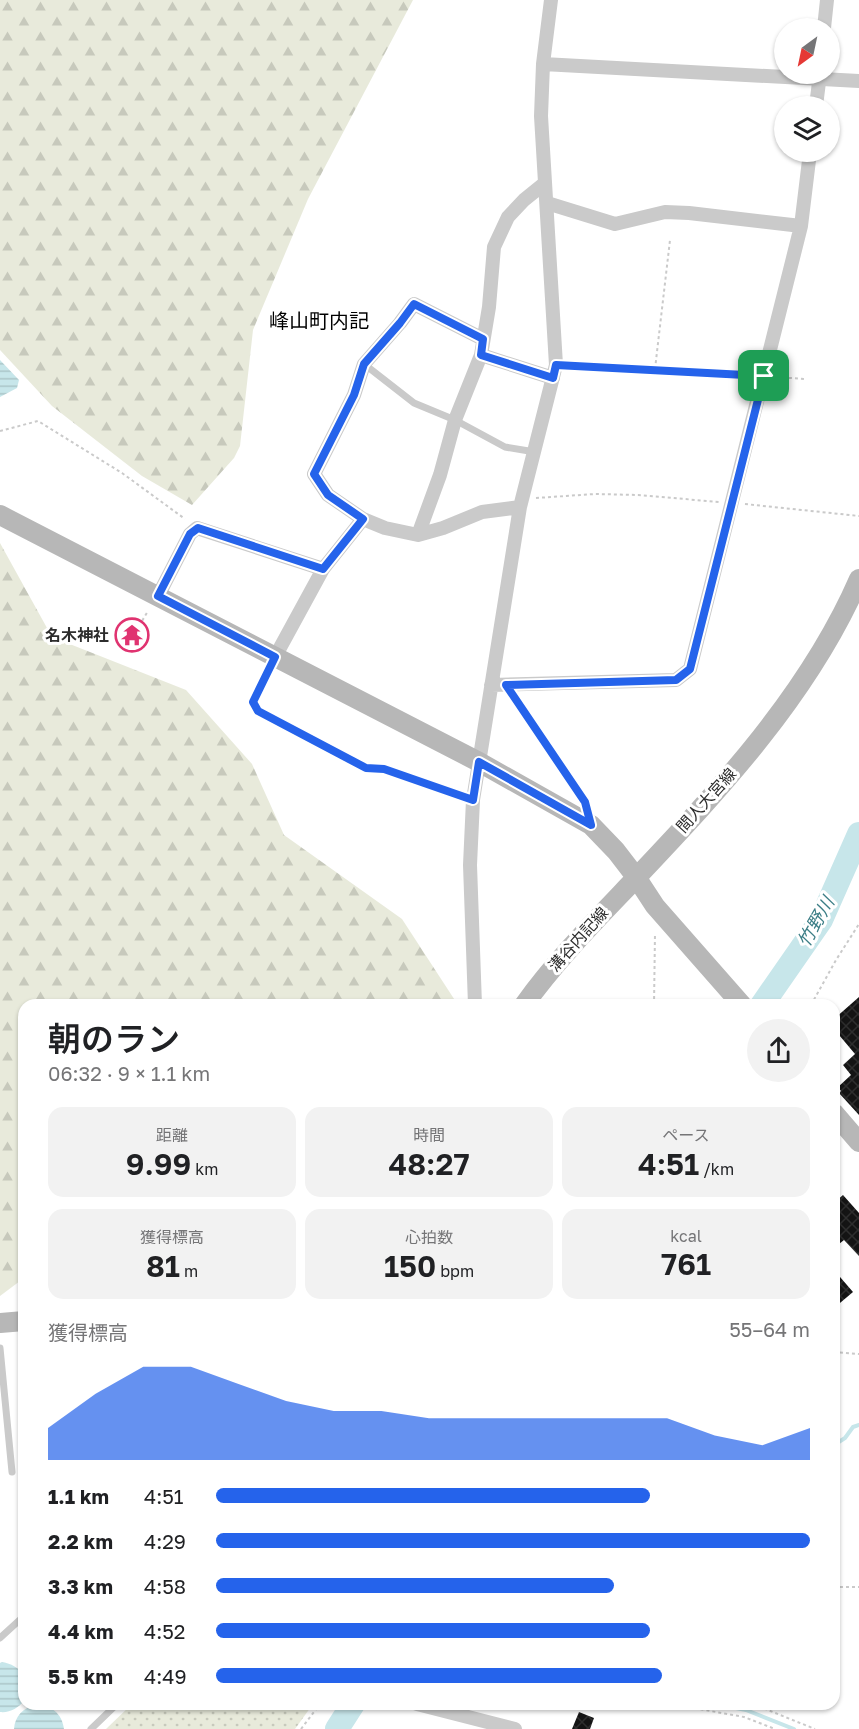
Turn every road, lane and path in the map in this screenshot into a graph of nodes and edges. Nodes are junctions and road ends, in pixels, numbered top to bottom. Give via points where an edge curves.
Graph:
1 (550, 0) edge
2 (827, 0) edge
3 (825, 18) edge
4 (543, 64) junction
5 (774, 74) edge
6 (840, 79) edge
7 (859, 81) edge
8 (809, 162) edge
9 (545, 183) junction
10 (547, 203) junction
11 (801, 226) junction
12 (670, 240) dead end
13 (483, 339) junction
14 (481, 355) junction
15 (364, 364) junction
16 (655, 369) junction
17 (555, 372) junction
18 (764, 376) junction
19 (804, 379) dead end
20 (455, 420) junction
21 (0, 431) edge
22 (535, 452) junction
23 (521, 503) junction
24 (731, 503) junction
25 (0, 515) edge
26 (859, 516) edge
27 (363, 519) junction
28 (198, 528) junction
29 (418, 535) junction
30 (323, 569) junction
31 (859, 579) edge
32 (158, 596) junction
33 (136, 631) dead end
34 (275, 657) junction
35 (492, 685) junction
36 (506, 685) junction
37 (479, 762) junction
38 (473, 800) junction
39 (591, 825) junction
40 (636, 877) junction
41 (655, 906) junction
42 (859, 924) edge
43 (475, 999) edge
44 (528, 999) edge
45 (654, 999) edge
46 (737, 999) edge
47 (814, 999) edge
48 (840, 1120) edge
49 (859, 1142) edge
50 (18, 1322) edge
51 (0, 1323) edge
52 (0, 1348) edge
53 (840, 1352) edge
54 (859, 1354) edge
55 (12, 1472) dead end
56 (840, 1587) edge
57 (859, 1587) edge
58 (18, 1622) edge
59 (0, 1638) edge
60 (111, 1710) edge
61 (315, 1710) edge
62 (441, 1710) edge
63 (704, 1710) edge
64 (768, 1710) edge
65 (91, 1729) edge
66 (301, 1729) edge
67 (515, 1729) edge
68 (775, 1729) edge
69 (815, 1729) edge

1 - 4 street
2 - 3 street
4 - 5 street
4 - 9 street
6 - 7 street
8 - 11 street
9 - 10 street
9 - 13 street via 508,217 494,247
10 - 11 street via 615,224 665,212
10 - 17 street
11 - 18 street
12 - 16 path
13 - 14 street
13 - 15 street via 414,304
14 - 17 street
14 - 20 street
15 - 20 lane via 414,403
15 - 27 street via 354,395 314,474 328,495
16 - 17 path
16 - 18 path
17 - 22 street
18 - 19 path
18 - 24 street
20 - 22 lane via 505,447
20 - 29 street
21 - 28 path via 38,422 122,473
22 - 23 street
23 - 24 path via 616,495
23 - 29 street
23 - 35 street
24 - 26 path
24 - 36 street via 690,669 676,680
25 - 32 main road
27 - 29 street
27 - 30 street
28 - 30 street
28 - 32 street via 190,534
30 - 34 street
31 - 40 main road, 間人大宮線 via 829,638 783,709 741,762
32 - 33 path
32 - 34 main road
34 - 37 main road
34 - 38 path via 253,702 258,711 366,768 384,769
35 - 36 street
35 - 37 street
36 - 39 path via 585,802
37 - 38 street
37 - 39 main road
38 - 43 street via 470,865
39 - 40 main road
40 - 41 main road
40 - 44 main road, 溝谷内記線 via 582,933
41 - 45 path
41 - 46 main road
42 - 47 path
48 - 49 main road
50 - 51 main road
52 - 55 lane
53 - 54 path
56 - 57 path
58 - 59 lane
60 - 65 lane
61 - 66 path
62 - 67 street
63 - 68 path via 744,1717
64 - 69 path

